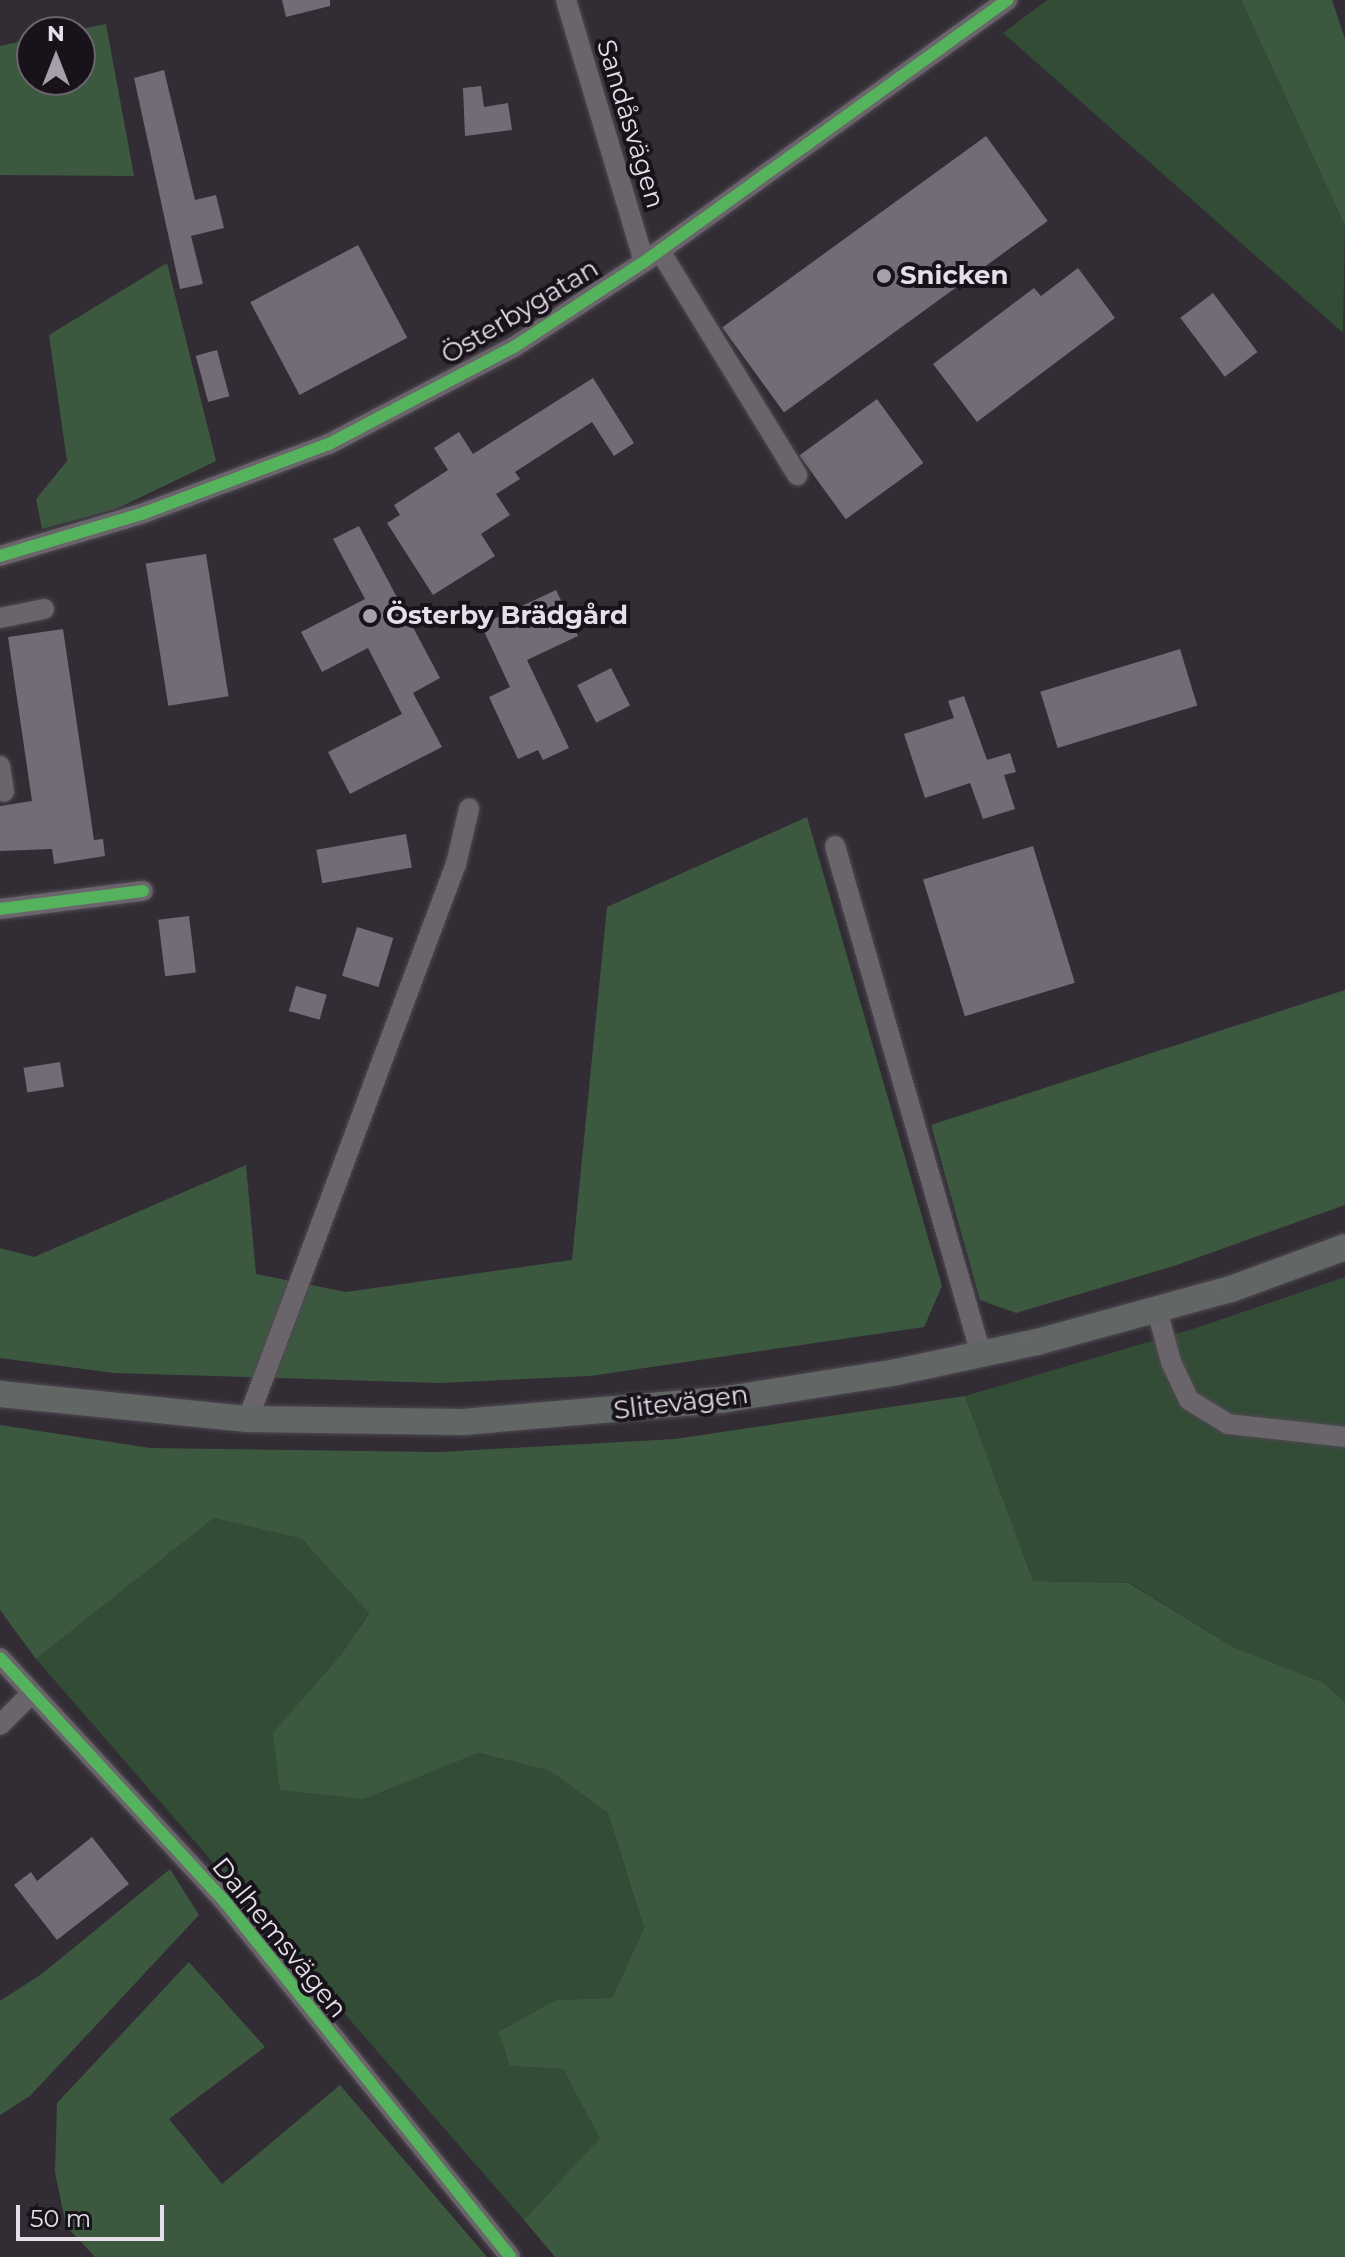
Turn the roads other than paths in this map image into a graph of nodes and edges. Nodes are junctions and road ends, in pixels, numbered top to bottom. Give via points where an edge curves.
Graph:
1 (566, 0) edge
2 (1007, 0) edge
3 (652, 256) junction
4 (797, 475) dead end
5 (0, 556) edge
6 (44, 609) dead end
7 (0, 618) edge
8 (0, 766) edge
9 (4, 792) dead end
10 (469, 809) dead end
11 (835, 846) dead end
12 (143, 891) dead end
13 (0, 909) edge
14 (1345, 1247) edge
15 (1157, 1310) junction
16 (981, 1354) junction
17 (0, 1394) edge
18 (248, 1419) junction
19 (1345, 1437) edge
20 (0, 1658) edge
21 (32, 1693) junction
22 (0, 1725) edge
23 (510, 2257) edge

1 - 3 street, Sandåsvägen
2 - 3 street, Österbygatan
3 - 4 street, Sandåsvägen
3 - 5 street, Österbygatan via 514,347 329,444 144,513
6 - 7 street
8 - 9 street
10 - 18 street via 456,864
11 - 16 street
12 - 13 street
14 - 15 main road, Slitevägen
15 - 16 main road, Slitevägen
15 - 19 street via 1171,1362 1189,1400 1228,1424
16 - 18 main road, Slitevägen via 721,1400 587,1414 463,1422
17 - 18 main road, Slitevägen
20 - 21 street, Dalhemsvägen
21 - 22 street
21 - 23 street, Dalhemsvägen via 225,1902

